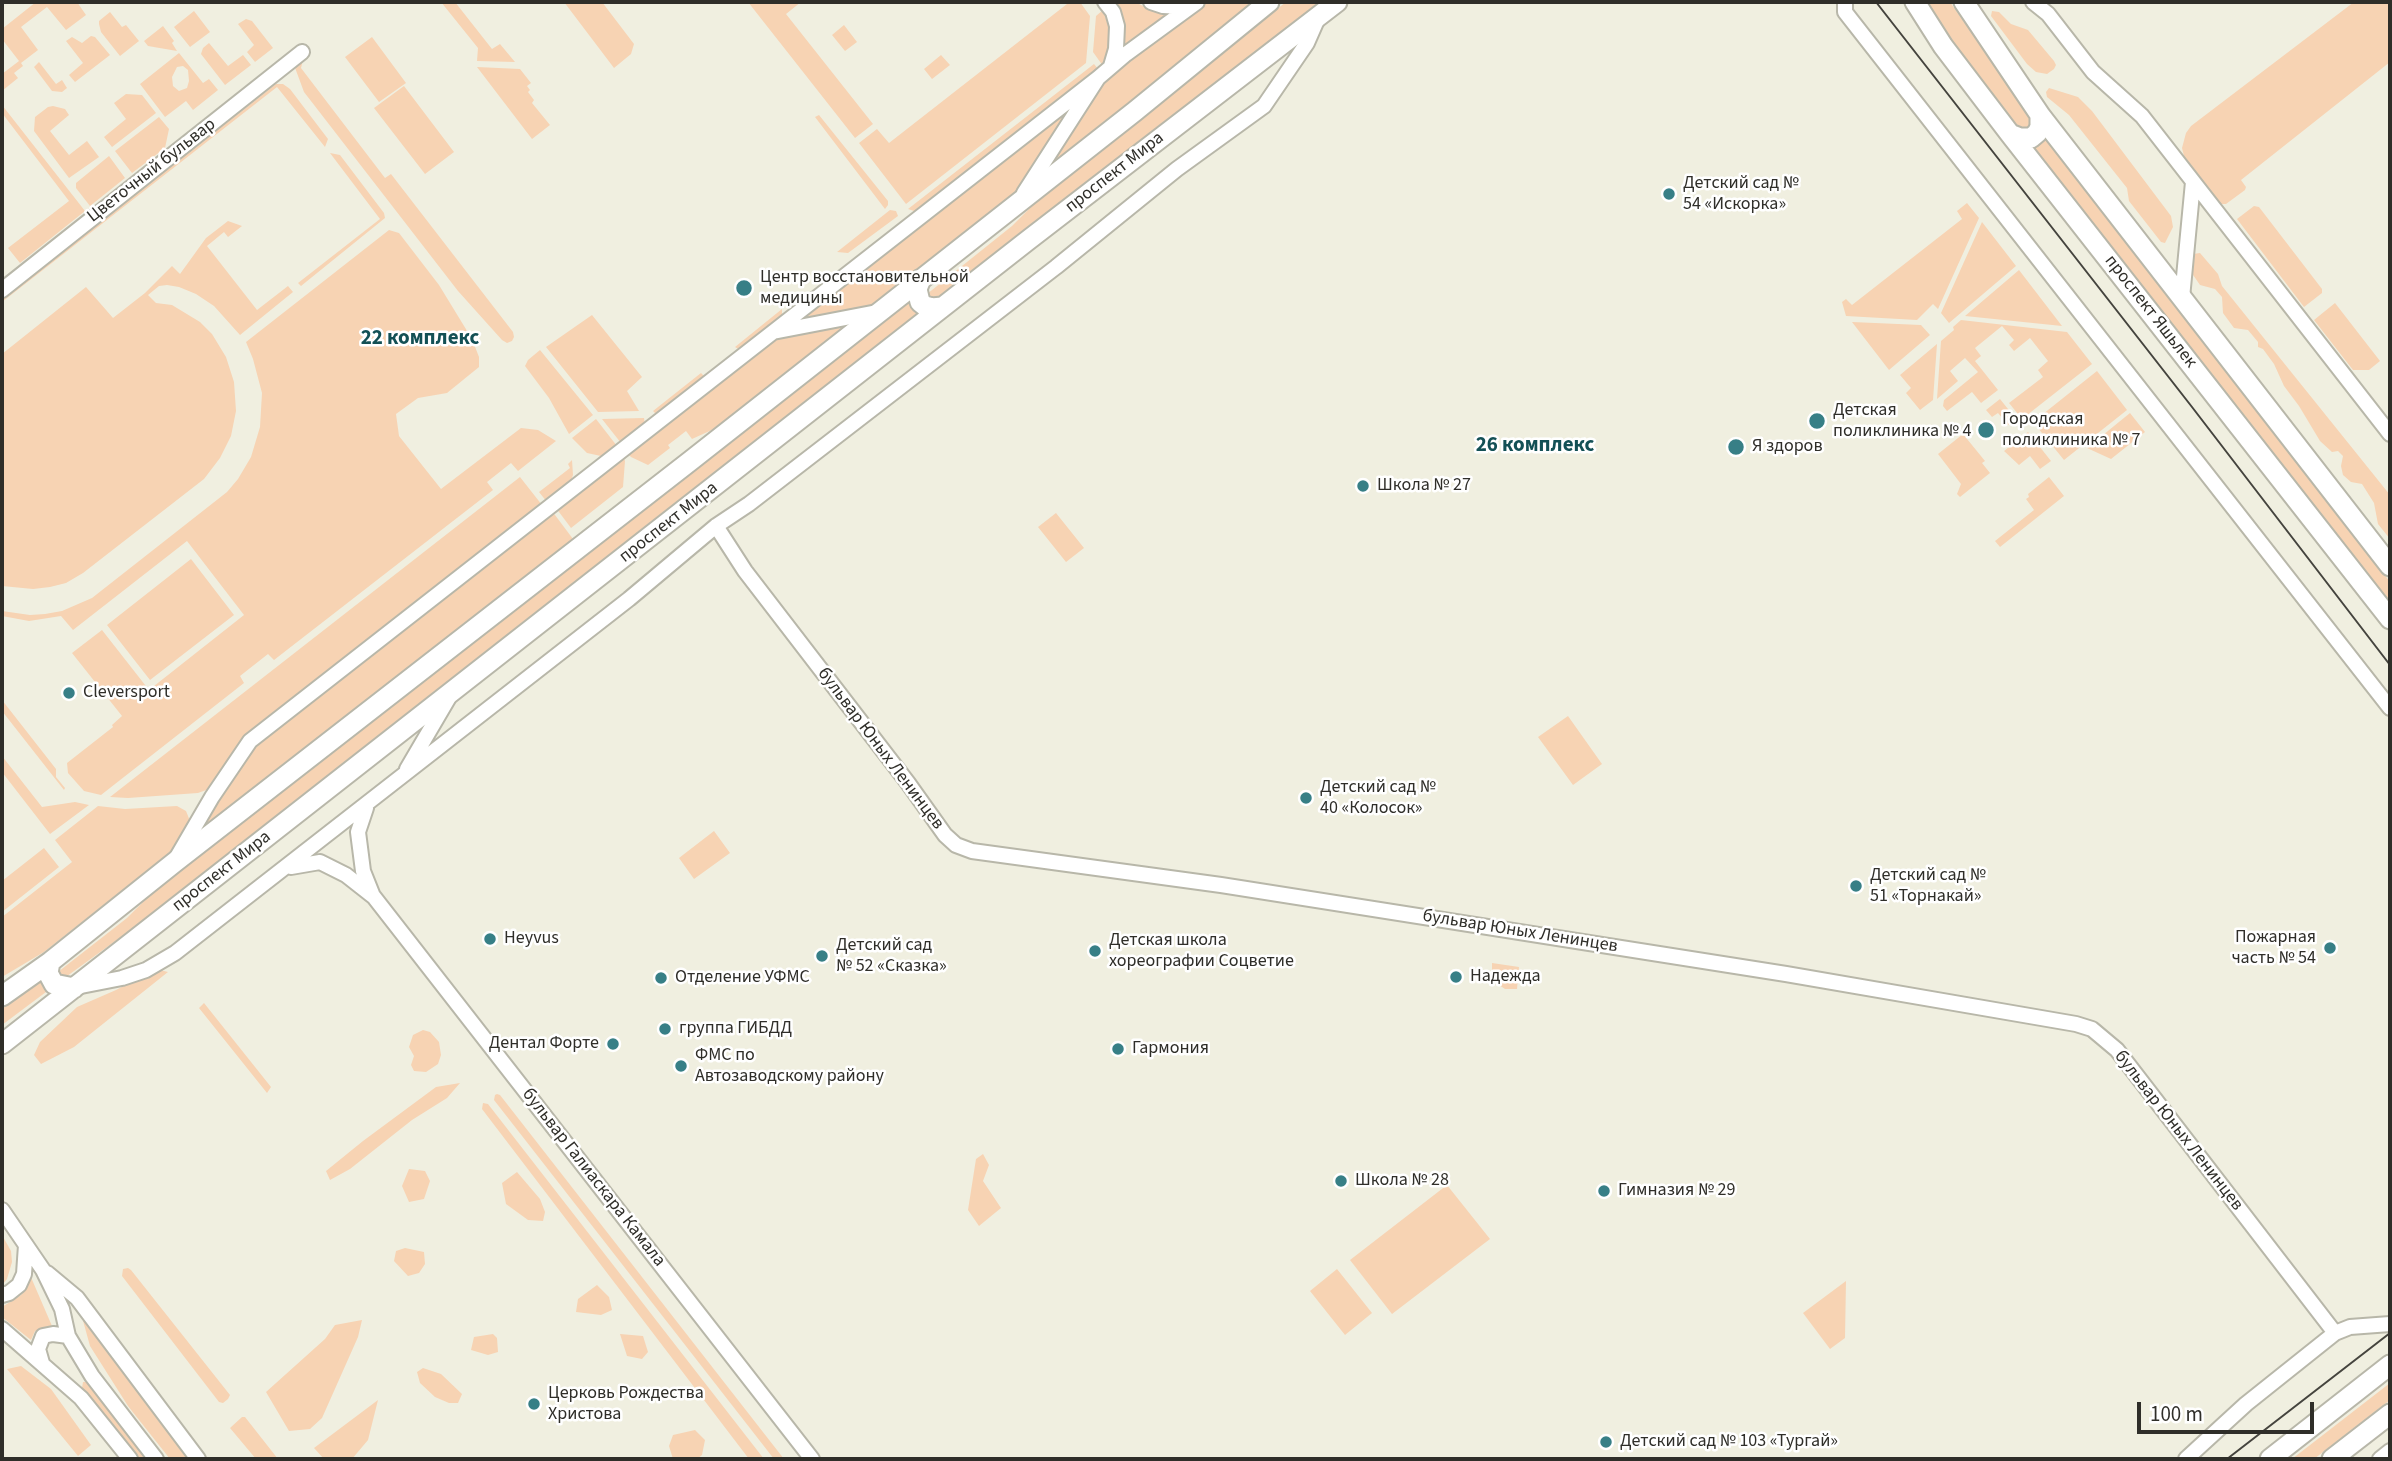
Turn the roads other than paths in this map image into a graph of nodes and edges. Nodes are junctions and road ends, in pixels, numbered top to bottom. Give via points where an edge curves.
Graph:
1 (1105, 2) edge
2 (1151, 2) edge
3 (1195, 2) edge
4 (1269, 2) edge
5 (1336, 2) edge
6 (1845, 2) edge
7 (1915, 2) edge
8 (1964, 2) edge
9 (2033, 2) edge
10 (1319, 17) junction
11 (303, 52) dead end
12 (1111, 66) junction
13 (1098, 78) junction
14 (2040, 115) junction
15 (2010, 135) junction
16 (2193, 181) junction
17 (1018, 204) junction
18 (921, 279) junction
19 (2, 290) edge
20 (2182, 298) junction
21 (942, 307) junction
22 (878, 312) junction
23 (771, 333) junction
24 (2390, 434) edge
25 (716, 526) junction
26 (2390, 566) edge
27 (2390, 620) edge
28 (453, 690) junction
29 (2390, 708) edge
30 (402, 776) junction
31 (367, 806) junction
32 (175, 862) junction
33 (286, 868) junction
34 (374, 897) junction
35 (50, 962) junction
36 (74, 988) junction
37 (2, 996) edge
38 (2, 1044) edge
39 (2, 1210) edge
40 (26, 1243) junction
41 (43, 1270) junction
42 (2, 1295) edge
43 (2390, 1324) edge
44 (2, 1329) edge
45 (2335, 1333) junction
46 (68, 1336) junction
47 (43, 1364) junction
48 (2390, 1365) edge
49 (2390, 1414) edge
50 (2390, 1451) edge
51 (130, 1459) edge
52 (156, 1459) edge
53 (198, 1459) edge
54 (812, 1459) edge
55 (2186, 1459) edge
56 (2270, 1459) edge
57 (2332, 1459) edge
58 (2380, 1459) edge

1 - 12 street via 1117,26
2 - 3 street via 1183,7
3 - 12 street
4 - 17 main road, проспект Мира
5 - 10 main road, проспект Мира
6 - 29 street via 1845,12
7 - 15 main road, проспект Яшьлек
8 - 14 main road, проспект Яшьлек
9 - 16 street via 2048,14 2093,72 2142,116
10 - 21 main road, проспект Мира
10 - 25 street via 1264,106
11 - 19 street, Цветочный бульвар
12 - 13 street
13 - 17 street
13 - 23 street
14 - 15 main road via 2040,127 2031,138
14 - 20 main road, проспект Яшьлек
15 - 27 main road, проспект Яшьлек
16 - 20 street
16 - 24 street
17 - 18 main road, проспект Мира
18 - 21 main road via 917,289 920,302
18 - 22 main road, проспект Мира
20 - 26 main road, проспект Яшьлек
21 - 28 main road, проспект Мира
22 - 23 street
22 - 32 main road, проспект Мира
23 - 32 street via 250,741
25 - 30 street
25 - 45 street, бульвар Юных Ленинцев via 956,845 1786,974 2092,1029 2117,1050
28 - 30 street
28 - 36 main road, проспект Мира
30 - 31 street
31 - 33 street
31 - 34 street via 358,832 363,871
32 - 35 main road, проспект Мира
33 - 34 street via 320,862
33 - 36 street via 156,964 122,978
34 - 54 street, бульвар Галиаскара Камала
35 - 36 main road via 48,973 54,984
35 - 37 main road, проспект Мира
36 - 38 main road, проспект Мира
39 - 40 street
40 - 41 street
40 - 42 street via 19,1285
41 - 46 street via 62,1309
41 - 53 street via 77,1298
43 - 45 street
44 - 47 street
45 - 55 street
46 - 47 street via 43,1336 37,1349
46 - 52 street via 92,1376
47 - 51 street via 81,1398
48 - 56 main road
49 - 57 main road
50 - 58 street

